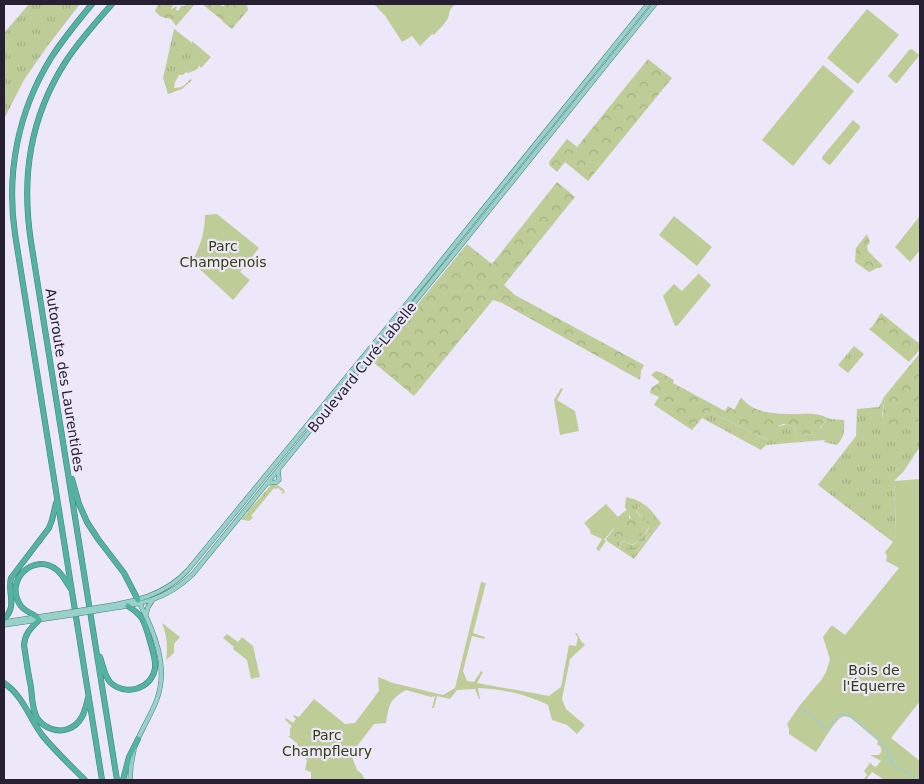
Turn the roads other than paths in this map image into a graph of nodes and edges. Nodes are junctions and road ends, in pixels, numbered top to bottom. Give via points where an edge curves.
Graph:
1 (92, 4) edge
2 (112, 4) edge
3 (648, 4) edge
4 (655, 4) edge
5 (66, 459) junction
6 (278, 470) junction
7 (267, 483) junction
8 (57, 498) junction
9 (72, 590) junction
10 (153, 600) junction
11 (139, 602) junction
12 (128, 606) junction
13 (95, 609) junction
14 (146, 615) junction
15 (38, 618) junction
16 (4, 622) edge
17 (94, 633) junction
18 (4, 682) edge
19 (89, 695) junction
20 (138, 739) junction
21 (85, 780) edge
22 (102, 780) edge
23 (116, 780) edge
24 (123, 780) edge
25 (130, 780) edge

1 - 8 highway, Autoroute des Laurentides via 60,44 38,82 20,128 12,174 14,228
2 - 5 highway, Autoroute des Laurentides via 71,55 51,89 36,128 28,172 28,223
3 - 11 main road, Boulevard Curé-Labelle via 190,568 179,580
4 - 6 main road, Boulevard Curé-Labelle
5 - 11 highway via 85,518 124,573
5 - 17 highway, Autoroute des Laurentides
6 - 7 main road, Boulevard Curé-Labelle
6 - 7 main road via 278,481
7 - 10 main road, Boulevard Curé-Labelle via 192,576
8 - 9 highway, Autoroute des Laurentides
8 - 16 highway via 49,528 11,578 11,608
9 - 15 highway via 51,566 39,564 26,569 17,582 16,595 20,604
9 - 19 highway, Autoroute des Laurentides
10 - 11 main road, Boulevard Curé-Labelle
10 - 14 main road
11 - 12 main road, Boulevard Curé-Labelle
11 - 13 main road, Boulevard Curé-Labelle
11 - 14 main road
12 - 13 main road, Boulevard Curé-Labelle
12 - 17 highway via 143,619 155,659 153,674 145,685 126,690 110,681 105,674
13 - 15 main road, Boulevard Curé-Labelle, bridge
14 - 20 main road via 157,647 161,680 157,698
15 - 16 main road, Boulevard Curé-Labelle
15 - 19 highway via 24,643 38,719 52,729 70,728 83,717
17 - 23 highway, Autoroute des Laurentides
18 - 21 highway via 20,698 45,738
19 - 22 highway, Autoroute des Laurentides
20 - 24 highway
20 - 25 main road

